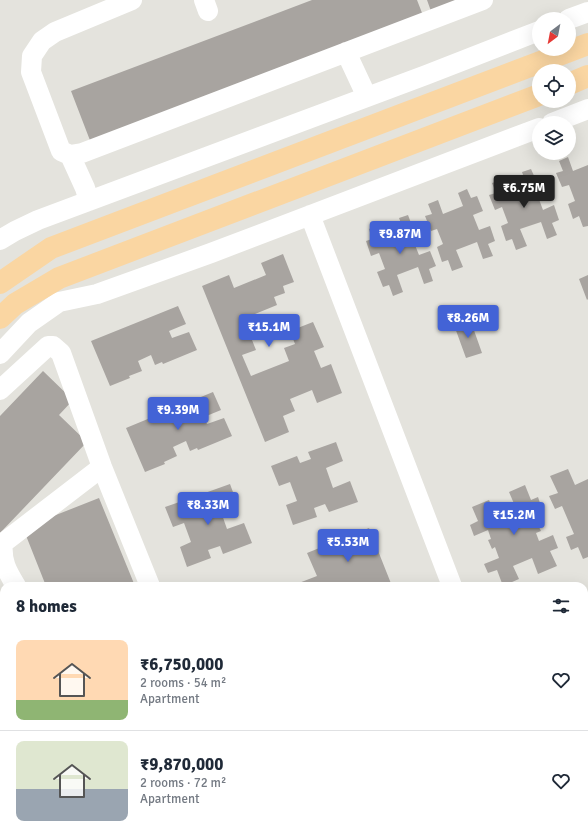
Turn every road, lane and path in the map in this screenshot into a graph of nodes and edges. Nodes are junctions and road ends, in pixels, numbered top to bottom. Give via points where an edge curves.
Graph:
1 (132, 0) edge
2 (483, 0) edge
3 (588, 12) edge
4 (576, 16) edge
5 (532, 34) edge
6 (588, 44) edge
7 (346, 52) junction
8 (588, 76) edge
9 (576, 81) edge
10 (367, 97) junction
11 (532, 98) edge
12 (588, 109) edge
13 (570, 116) edge
14 (532, 131) edge
15 (70, 155) junction
16 (88, 201) junction
17 (310, 215) junction
18 (0, 240) edge
19 (0, 283) edge
20 (8, 311) edge
21 (29, 323) junction
22 (48, 346) junction
23 (0, 354) edge
24 (0, 390) edge
25 (102, 467) junction
26 (1, 545) edge
27 (13, 582) edge
28 (148, 582) edge
29 (450, 582) edge

1 - 15 street via 55,32 42,41 32,56 31,72 61,151
2 - 7 street
3 - 4 street
5 - 10 street
6 - 19 main road via 51,248
7 - 10 street
7 - 15 street via 82,153
8 - 9 main road
10 - 16 street
11 - 20 main road via 59,278
12 - 13 street
14 - 17 street
15 - 16 street
16 - 18 street via 38,220
17 - 21 street via 97,294 59,302
17 - 29 street
20 - 21 street
21 - 22 street
21 - 23 street
22 - 24 street
22 - 25 street via 53,346 61,353
25 - 26 street
25 - 28 street
26 - 27 street via 6,571

